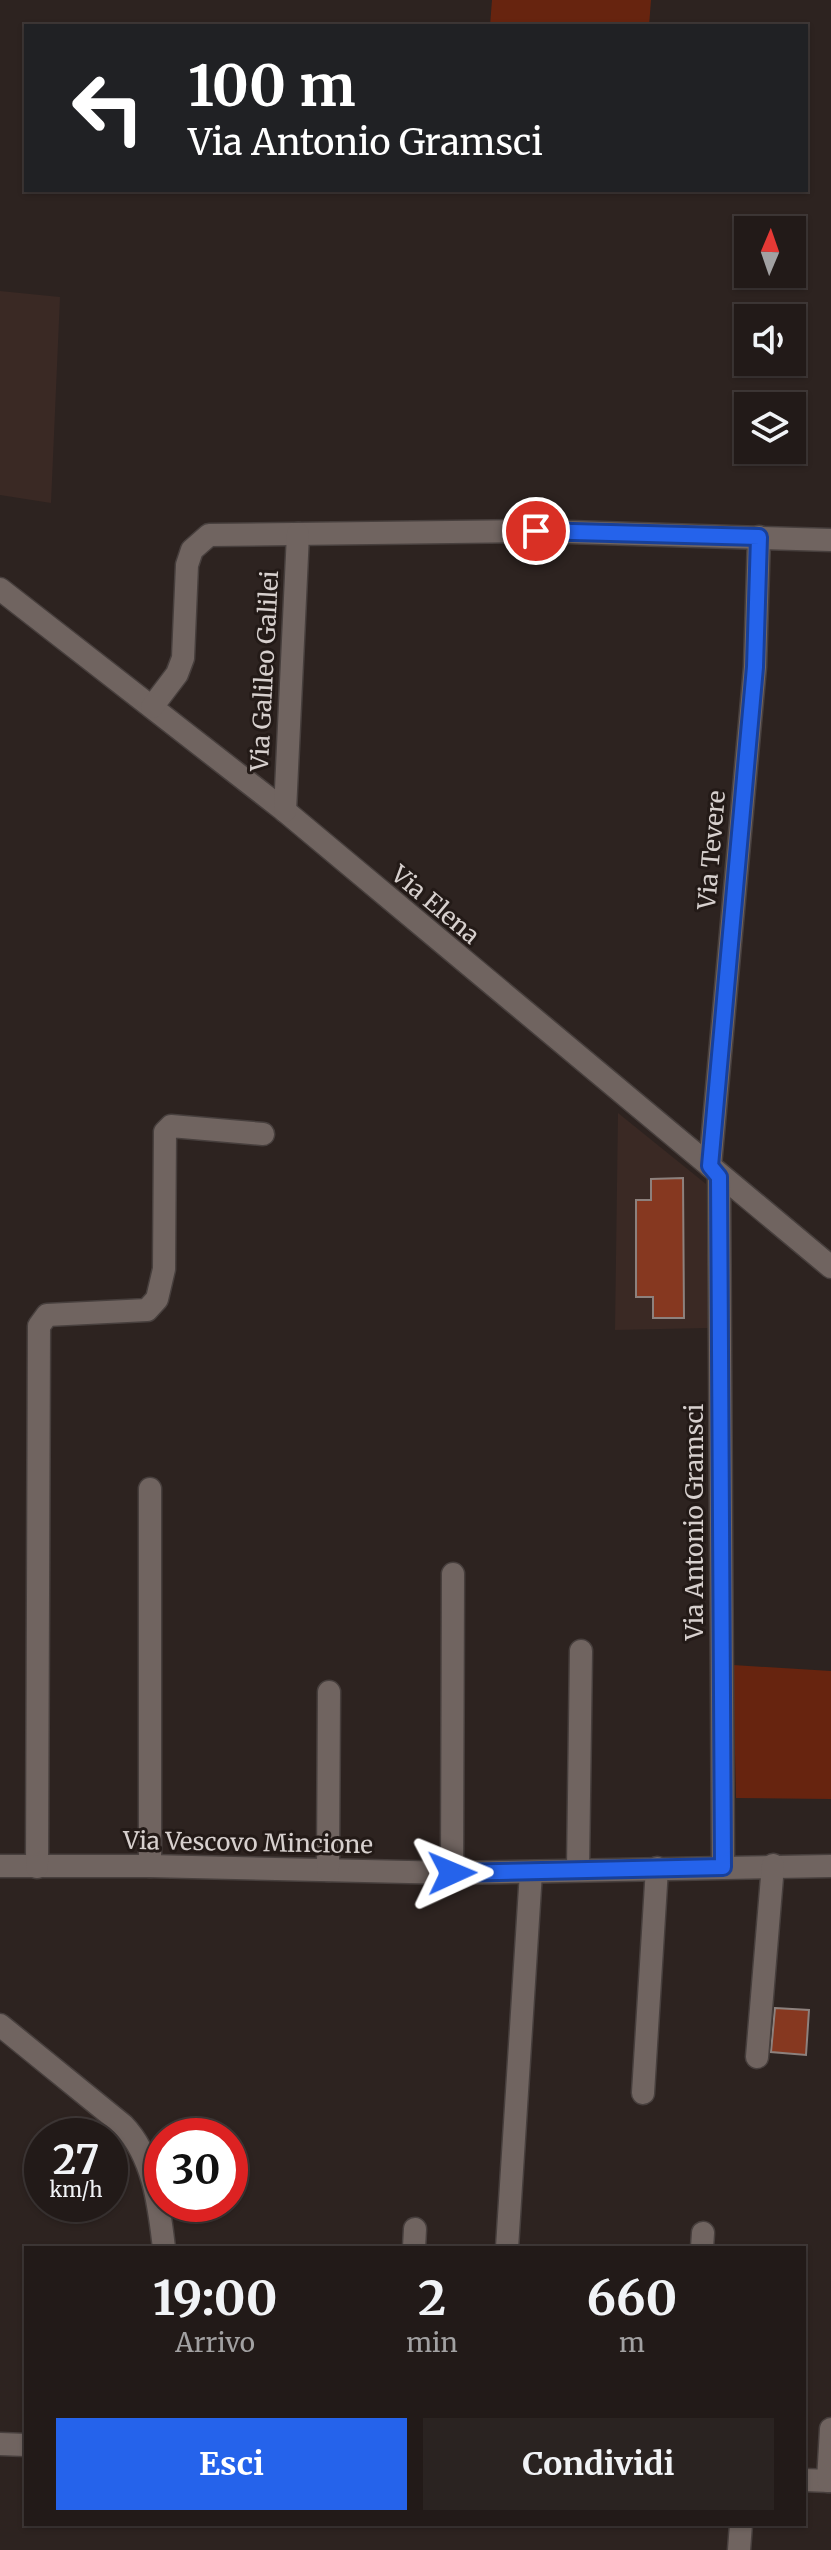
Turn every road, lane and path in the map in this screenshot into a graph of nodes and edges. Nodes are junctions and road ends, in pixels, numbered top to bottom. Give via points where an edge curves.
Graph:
1 (298, 534) junction
2 (759, 537) junction
3 (831, 540) edge
4 (0, 589) edge
5 (152, 707) junction
6 (285, 811) junction
7 (263, 1134) dead end
8 (715, 1171) junction
9 (831, 1267) edge
10 (150, 1489) dead end
11 (453, 1574) dead end
12 (581, 1651) dead end
13 (329, 1692) dead end
14 (773, 1865) junction
15 (0, 1866) edge
16 (150, 1866) junction
17 (831, 1866) edge
18 (37, 1867) junction
19 (723, 1867) junction
20 (657, 1868) junction
21 (578, 1869) junction
22 (328, 1870) junction
23 (531, 1872) junction
24 (452, 1873) junction
25 (0, 2025) edge
26 (757, 2057) dead end
27 (643, 2093) dead end
28 (164, 2246) edge
29 (507, 2246) edge
30 (831, 2429) edge
31 (0, 2444) edge
32 (24, 2445) edge
33 (806, 2480) edge
34 (830, 2481) edge
35 (741, 2526) edge
36 (739, 2550) edge

1 - 2 street via 536,531
1 - 5 street via 209,535 192,550 183,658
1 - 6 street, Via Galileo Galilei
2 - 3 street
2 - 8 street, Via Tevere via 755,667
4 - 5 street, Via Elena
5 - 6 street, Via Elena
6 - 8 street, Via Elena
7 - 18 street via 171,1126 165,1132 164,1269 157,1299 147,1310 47,1315 39,1326
8 - 9 street, Via Elena
8 - 19 street, Via Antonio Gramsci
10 - 16 street
11 - 24 street
12 - 21 street
13 - 22 street
14 - 17 street, Via Vescovo Mincione
14 - 19 street, Via Vescovo Mincione
14 - 26 street
15 - 18 street, Via Vescovo Mincione
16 - 18 street, Via Vescovo Mincione
16 - 22 street, Via Vescovo Mincione
19 - 20 street, Via Vescovo Mincione
20 - 21 street, Via Vescovo Mincione
20 - 27 street
21 - 23 street, Via Vescovo Mincione
22 - 24 street, Via Vescovo Mincione
23 - 24 street, Via Vescovo Mincione
23 - 29 street
25 - 28 street via 136,2138 151,2175
30 - 34 street
31 - 32 street
33 - 34 street
35 - 36 street

